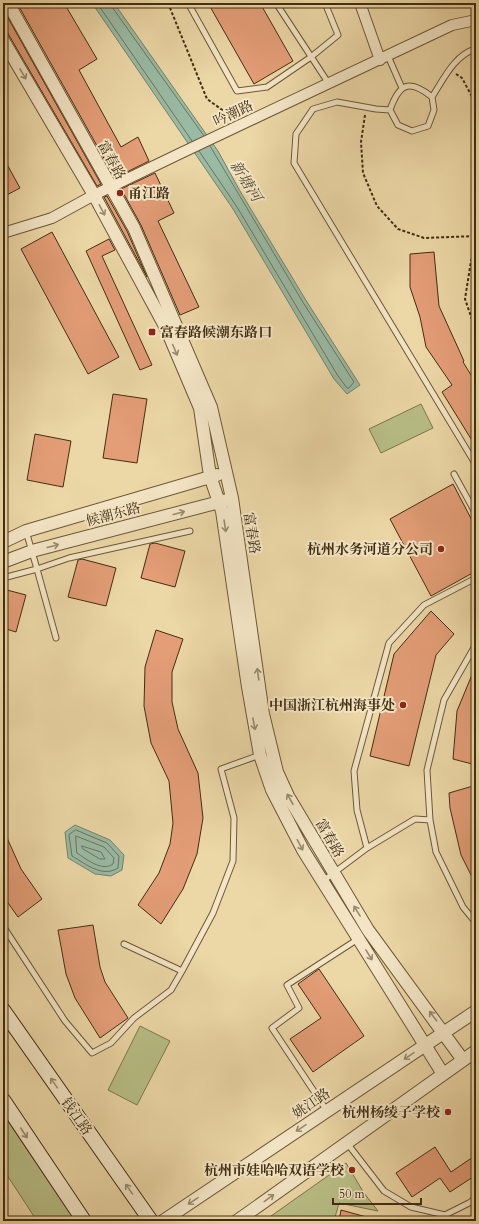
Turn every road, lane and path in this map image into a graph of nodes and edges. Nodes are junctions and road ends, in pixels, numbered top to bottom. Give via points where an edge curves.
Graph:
1 (8, 3) edge
2 (168, 3) edge
3 (188, 3) edge
4 (276, 3) edge
5 (325, 3) edge
6 (360, 3) edge
7 (476, 20) edge
8 (3, 40) edge
9 (476, 49) edge
10 (311, 57) junction
11 (384, 58) junction
12 (450, 69) junction
13 (329, 84) junction
14 (402, 88) junction
15 (432, 97) junction
16 (476, 104) edge
17 (366, 107) junction
18 (390, 110) junction
19 (242, 125) junction
20 (111, 188) junction
21 (94, 195) junction
22 (3, 233) edge
23 (476, 236) edge
24 (476, 244) edge
25 (476, 331) edge
26 (476, 465) edge
27 (226, 473) junction
28 (454, 474) dead end
29 (210, 476) junction
30 (232, 498) junction
31 (219, 502) junction
32 (476, 514) edge
33 (26, 531) junction
34 (190, 531) dead end
35 (3, 542) edge
36 (32, 551) junction
37 (3, 562) edge
38 (37, 569) junction
39 (3, 578) edge
40 (476, 578) edge
41 (56, 638) dead end
42 (476, 644) edge
43 (260, 755) junction
44 (430, 820) junction
45 (367, 848) junction
46 (334, 874) junction
47 (322, 881) junction
48 (476, 923) edge
49 (3, 926) edge
50 (359, 938) junction
51 (124, 944) dead end
52 (182, 971) junction
53 (3, 1010) edge
54 (476, 1011) edge
55 (444, 1032) junction
56 (425, 1045) junction
57 (476, 1050) edge
58 (463, 1060) junction
59 (443, 1074) junction
60 (3, 1100) edge
61 (326, 1111) junction
62 (346, 1143) junction
63 (476, 1198) edge
64 (84, 1221) edge
65 (151, 1221) edge
66 (163, 1221) edge
67 (237, 1221) edge

1 - 20 street, 富春路
2 - 19 path via 207,99
3 - 10 lane via 236,91 267,87
4 - 10 lane
5 - 10 lane via 338,35
6 - 11 street
7 - 11 street, 吟潮路 via 452,25
8 -> 21 street, 富春路
9 - 12 lane via 468,50
10 - 13 lane
11 - 13 street, 吟潮路
11 - 14 lane
12 - 15 lane
12 - 16 path via 462,78
13 - 19 street, 吟潮路
14 - 15 lane via 412,86
14 - 18 lane via 395,95
15 - 18 lane via 434,110 428,126 412,131 398,125
17 - 18 lane
17 - 23 path via 361,142 363,173 377,206 398,229 424,238
17 - 26 lane via 337,102 313,109 296,134 294,163
19 - 20 street, 吟潮路
20 - 21 street, 吟潮路
20 - 27 street, 富春路 via 134,228 211,407
21 - 22 street, 吟潮路 via 52,218
21 -> 29 street, 富春路 via 166,328 200,408
24 - 25 path via 465,300
27 - 29 street, 候潮东路
27 - 30 street, 富春路
28 - 32 lane
29 - 31 street, 富春路
29 - 33 street, 候潮东路
30 - 31 street, 候潮东路
46 -> 30 street, 富春路 via 288,796 271,751 263,714
36 -> 31 street, 候潮东路
31 -> 43 street, 富春路
33 - 35 street, 候潮东路
33 - 36 lane
34 - 38 lane via 69,558
36 - 37 street, 候潮东路
36 - 38 lane
38 - 39 lane
38 - 41 lane
40 - 45 lane via 424,605 389,642 354,771 357,810
42 - 44 lane via 444,700 427,770
43 -> 47 street, 富春路 via 272,790
43 - 52 lane via 221,769 234,818 233,861 213,913
44 - 45 lane via 415,819
44 - 48 lane via 436,852 463,907
45 - 46 lane
46 - 47 lane
55 -> 46 street, 富春路 via 368,930
47 - 50 street, 富春路
49 - 52 lane via 65,1020 92,1053 111,1043 134,1018 171,990
50 -> 56 street, 富春路
50 - 61 lane via 287,985 299,1008 272,1028
51 - 52 lane
65 -> 53 main road, 钱江路
54 - 55 street, 姚江路
55 - 56 street, 姚江路
55 - 58 street, 富春路
56 - 59 street, 富春路
56 -> 61 street, 姚江路
57 - 58 street
58 - 59 street
59 - 62 street
60 -> 64 main road
61 -> 66 street, 姚江路
62 - 63 lane via 384,1191 411,1207 445,1215
67 -> 62 street

